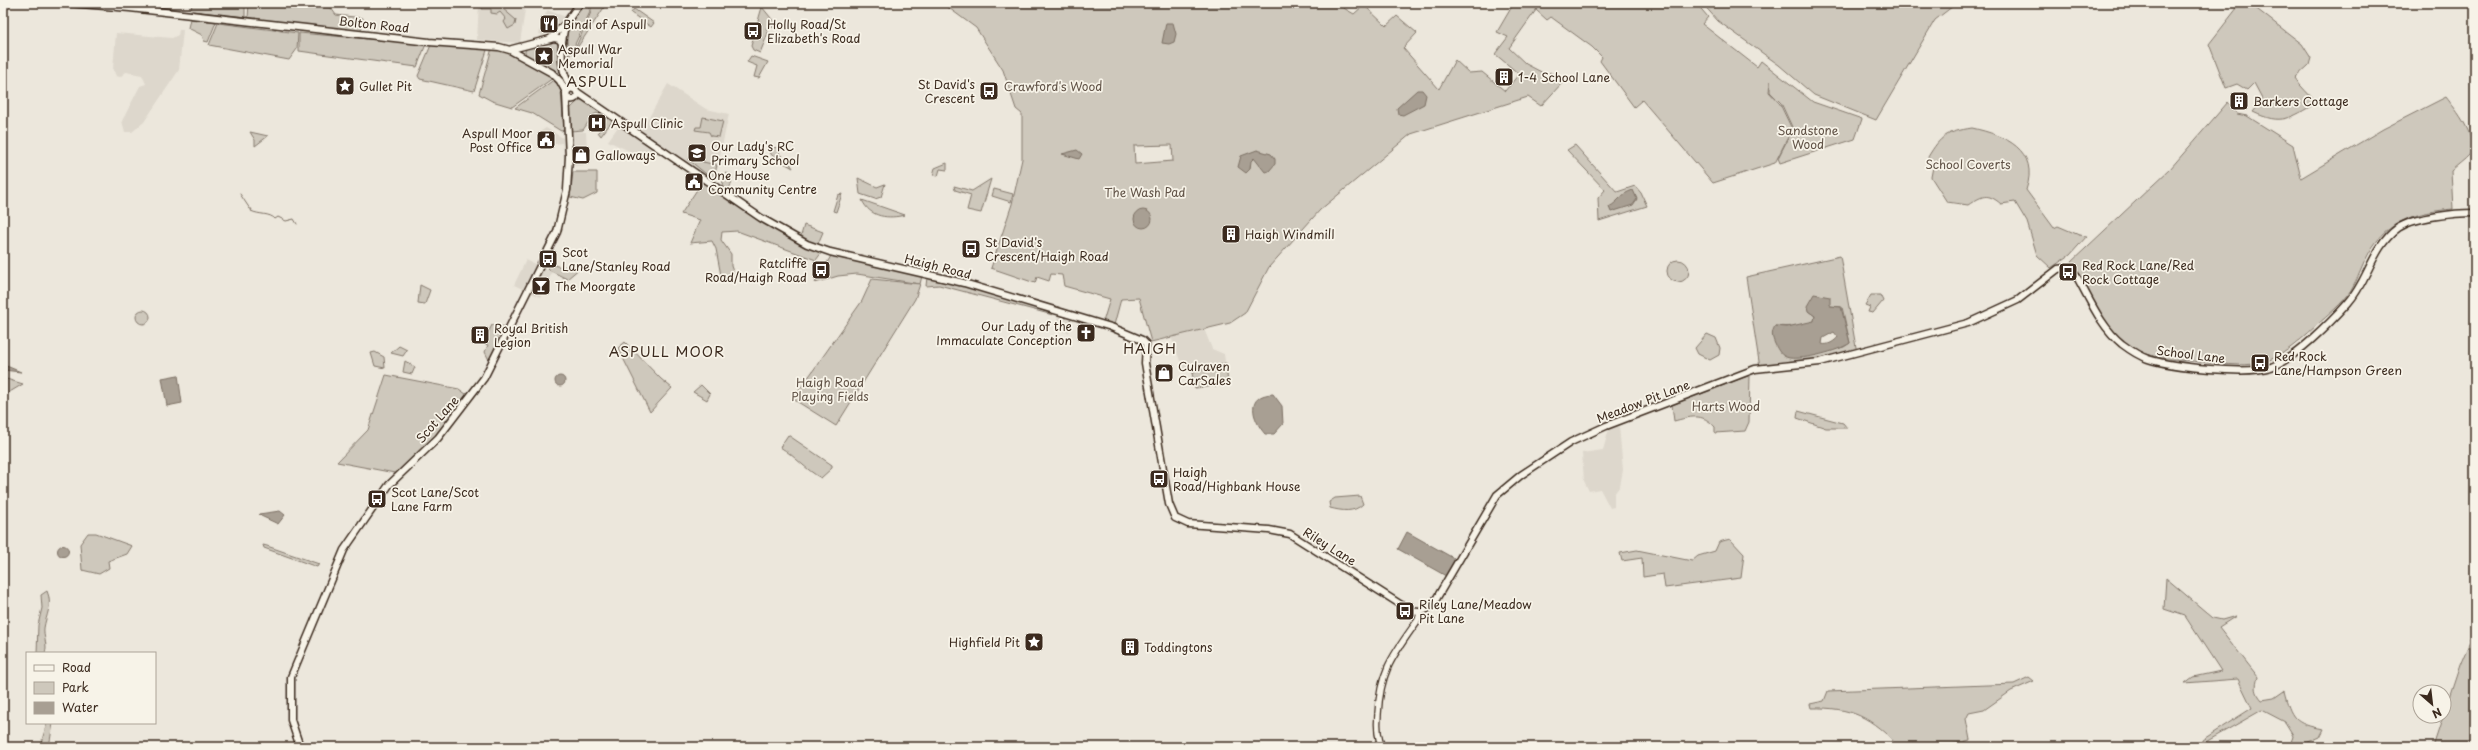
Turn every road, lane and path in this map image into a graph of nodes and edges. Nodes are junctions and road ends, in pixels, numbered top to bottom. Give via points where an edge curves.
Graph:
1 (68, 3) edge
2 (580, 3) edge
3 (566, 23) junction
4 (550, 39) junction
5 (562, 43) junction
6 (528, 46) junction
7 (510, 50) junction
8 (528, 59) junction
9 (563, 66) junction
10 (552, 73) junction
11 (566, 93) junction
12 (575, 95) junction
13 (566, 112) junction
14 (2475, 213) edge
15 (2077, 277) joint
16 (1173, 516) joint
17 (1420, 613) junction
18 (300, 747) edge
19 (1382, 747) edge

1 - 7 main road, Bolton Road
2 - 3 main road
3 - 4 main road
3 - 5 main road
4 - 5 main road via 557,39
4 - 6 main road, Bolton Road
5 - 9 main road
6 - 7 main road, Bolton Road
6 - 8 main road via 525,51
7 - 8 main road, Bolton Road
8 - 10 main road, Bolton Road
9 - 10 main road via 559,72
9 - 12 main road via 566,80
10 - 11 main road, Bolton Road
11 - 12 main road
11 - 12 main road, Bolton Road via 568,99
11 - 13 main road, Scot Lane
12 - 13 main road
12 - 16 main road, Haigh Road via 587,98 761,218 807,244 830,252 964,283 1111,327 1145,342 1144,357 1155,435 1168,504
13 - 18 main road, Scot Lane via 569,153 567,190 557,232 484,378 438,438 389,486 344,550 291,677 291,720
14 - 15 main road, School Lane via 2431,218 2398,228 2374,258 2349,302 2309,340 2272,367 2232,370 2161,363 2146,359 2111,334
15 - 17 main road, Meadow Pit Lane via 2069,269 2058,269 2018,300 1968,323 1820,362 1755,369 1571,442 1521,475 1497,495 1435,601 1427,611
16 - 17 main road, Riley Lane via 1188,524 1290,534 1403,606
17 - 19 street, Meadow Pit Lane via 1380,684 1377,723

